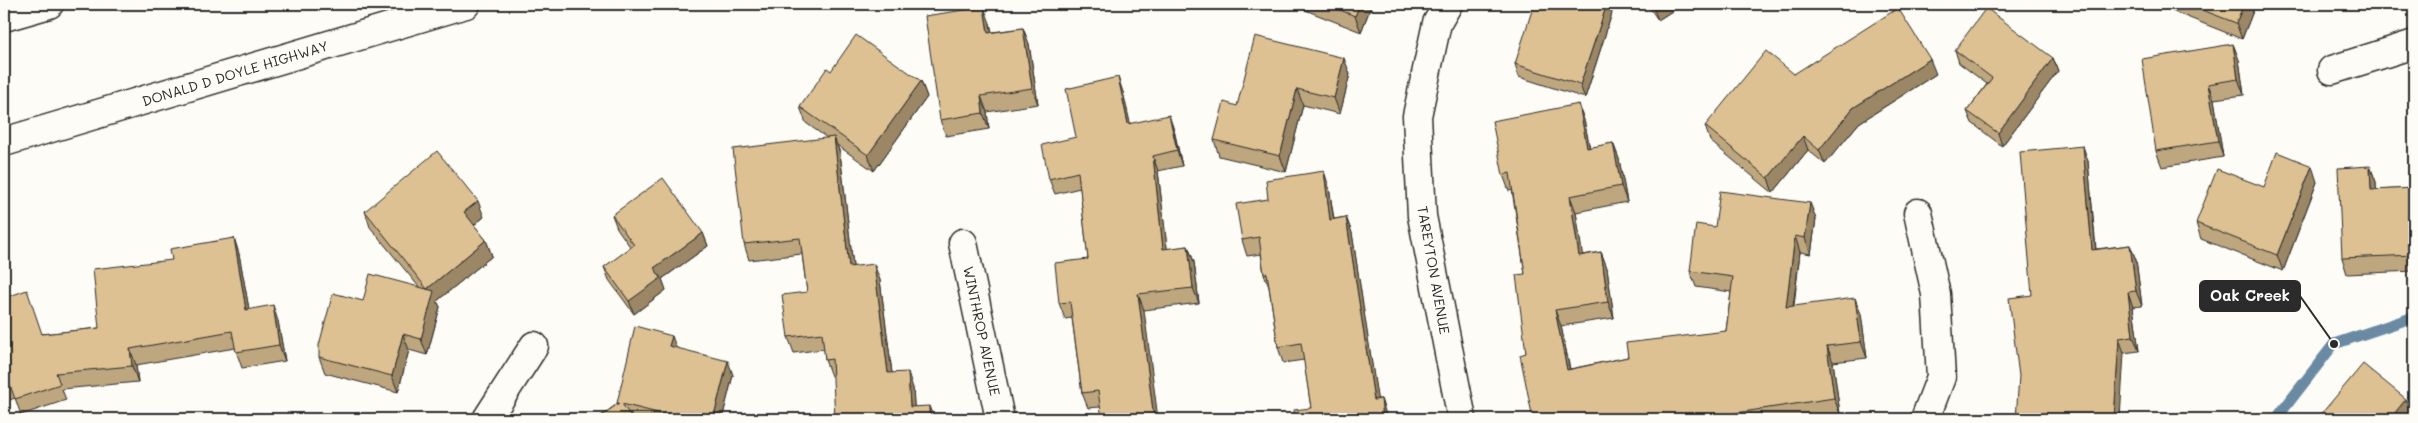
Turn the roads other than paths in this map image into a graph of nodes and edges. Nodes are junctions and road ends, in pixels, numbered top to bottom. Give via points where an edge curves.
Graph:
1 (49, 4) edge
2 (466, 4) edge
3 (1448, 4) edge
4 (4, 17) edge
5 (2414, 44) edge
6 (2332, 70) dead end
7 (4, 142) edge
8 (1918, 213) dead end
9 (963, 243) dead end
10 (534, 346) dead end
11 (488, 419) edge
12 (1000, 419) edge
13 (1462, 419) edge
14 (1924, 419) edge

1 - 4 main road
2 - 7 main road, DONALD D DOYLE HIGHWAY
3 - 13 main road, TAREYTON AVENUE via 1437,23 1417,116 1422,216
5 - 6 main road
8 - 14 main road via 1936,294 1941,377
9 - 12 main road, WINTHROP AVENUE
10 - 11 main road

